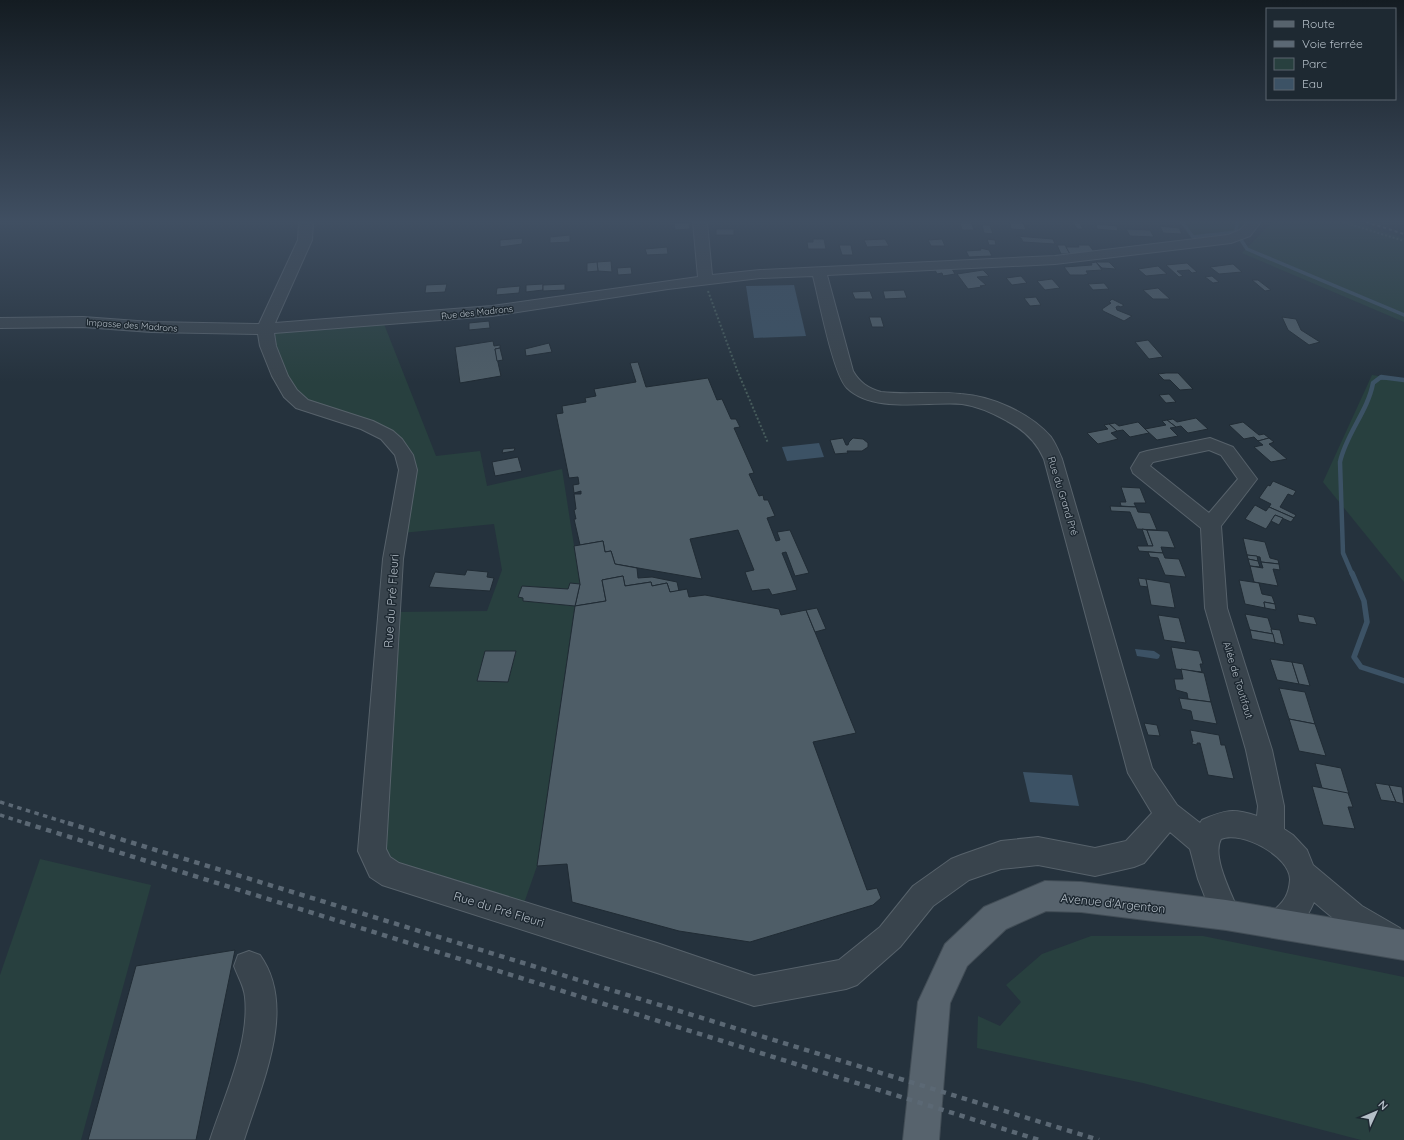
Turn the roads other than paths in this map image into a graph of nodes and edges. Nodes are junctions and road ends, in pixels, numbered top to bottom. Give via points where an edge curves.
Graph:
1 (289, 275) edge
2 (705, 275) edge
3 (751, 275) edge
4 (820, 275) edge
5 (705, 281) junction
6 (0, 323) edge
7 (265, 328) junction
8 (1211, 525) junction
9 (1168, 814) junction
10 (1270, 834) junction
11 (1204, 843) junction
12 (1304, 875) junction
13 (1226, 915) junction
14 (1280, 924) junction
15 (1403, 944) edge
16 (249, 966) dead end
17 (226, 1140) edge
18 (921, 1140) edge

1 - 7 street
2 - 5 street
3 - 5 street, Rue des Madrons
4 - 9 street, Rue du Grand Pré via 845,371 848,380 857,388 871,395 890,398 962,399 983,403 1005,412 1029,427 1044,441 1053,459 1141,773
5 - 7 street, Rue des Madrons via 492,312
6 - 7 street, Impasse des Madrons via 83,322 151,327 247,330
7 - 9 street, Rue du Pré Fleuri via 268,346 280,376 294,398 302,404 353,419 378,430 396,443 406,460 407,481 394,559 372,851 380,867 392,875 754,991 846,974 890,937 924,896 961,869 1001,855 1038,851 1096,862 1134,853
8 - 8 street via 1248,478 1227,451 1210,444 1147,457 1140,468
8 - 10 street, Allée de Toutifaut via 1216,608 1259,750 1272,806
9 - 11 street, Rue du Grand Pré
10 - 11 street via 1240,823 1220,824 1208,831
10 - 12 street via 1291,851
11 - 13 street via 1206,859
12 - 14 street via 1304,892 1295,911
12 - 15 street via 1352,916
13 - 14 main road, Avenue d'Argenton
13 - 18 main road, Avenue d'Argenton via 1081,897 1045,896 995,918 956,955 934,1002
14 - 15 main road, Avenue d'Argenton
16 - 17 street via 257,980 260,1000 257,1044

